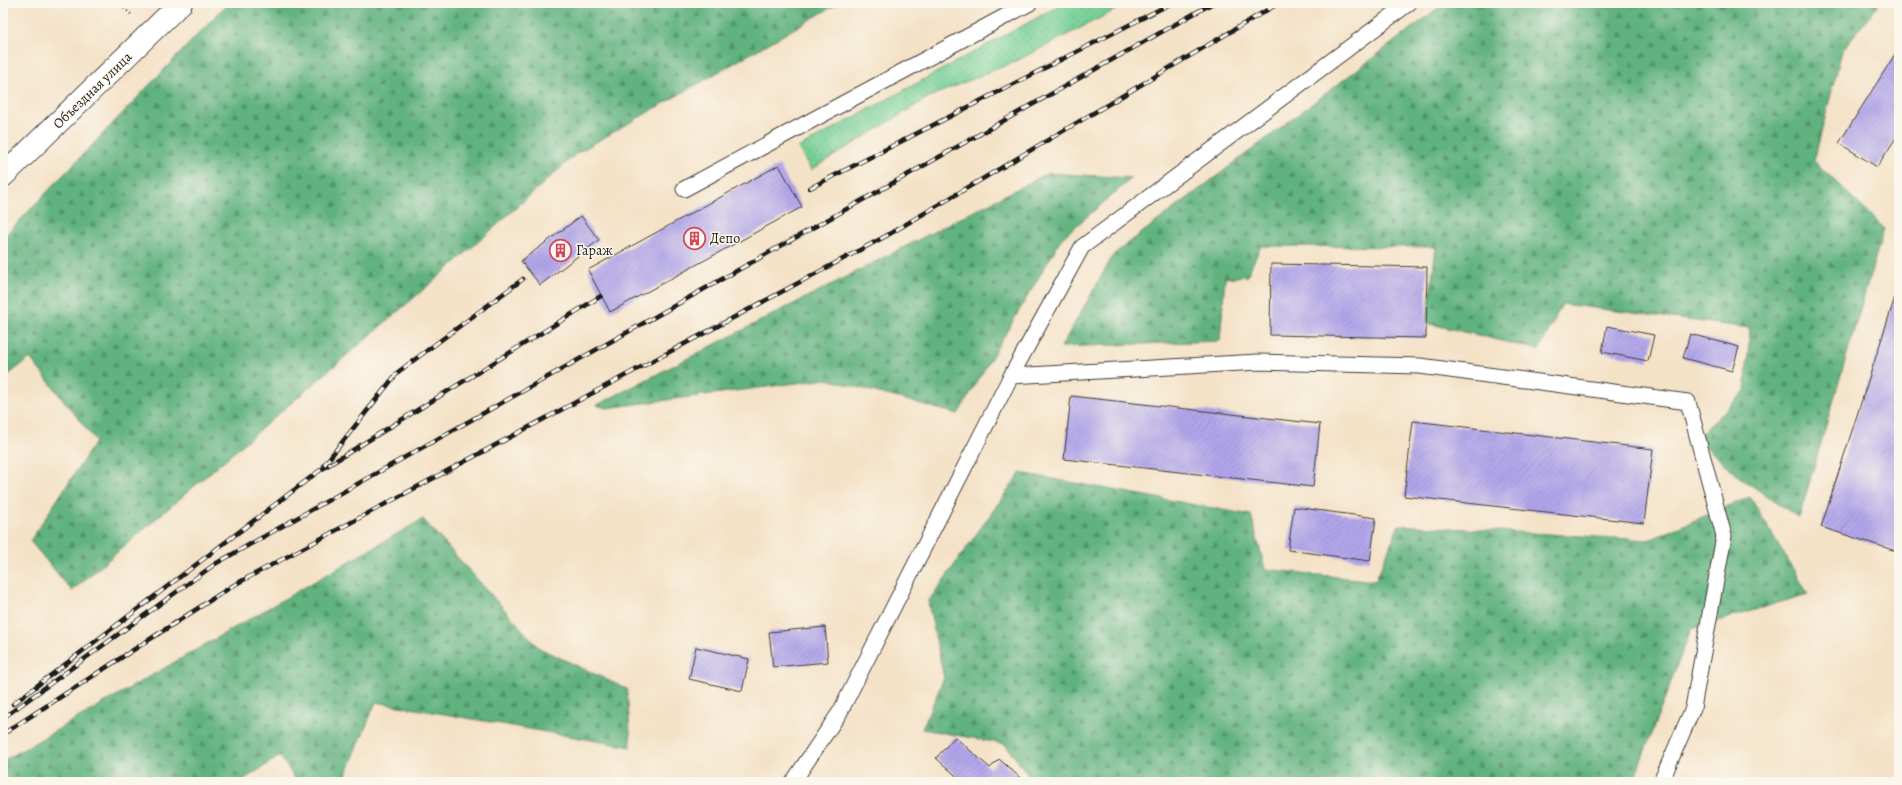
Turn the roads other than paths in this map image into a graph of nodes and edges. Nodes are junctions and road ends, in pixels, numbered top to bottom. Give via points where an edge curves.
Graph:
1 (180, 3) edge
2 (1030, 3) edge
3 (1409, 3) edge
4 (3, 176) edge
5 (684, 188) dead end
6 (1011, 376) junction
7 (793, 782) edge
8 (1661, 782) edge

1 - 4 main road, Объездная улица
2 - 5 lane
3 - 6 lane via 1082,247
6 - 7 lane via 840,712
6 - 8 lane via 1258,362 1420,366 1688,402 1724,536 1693,708

